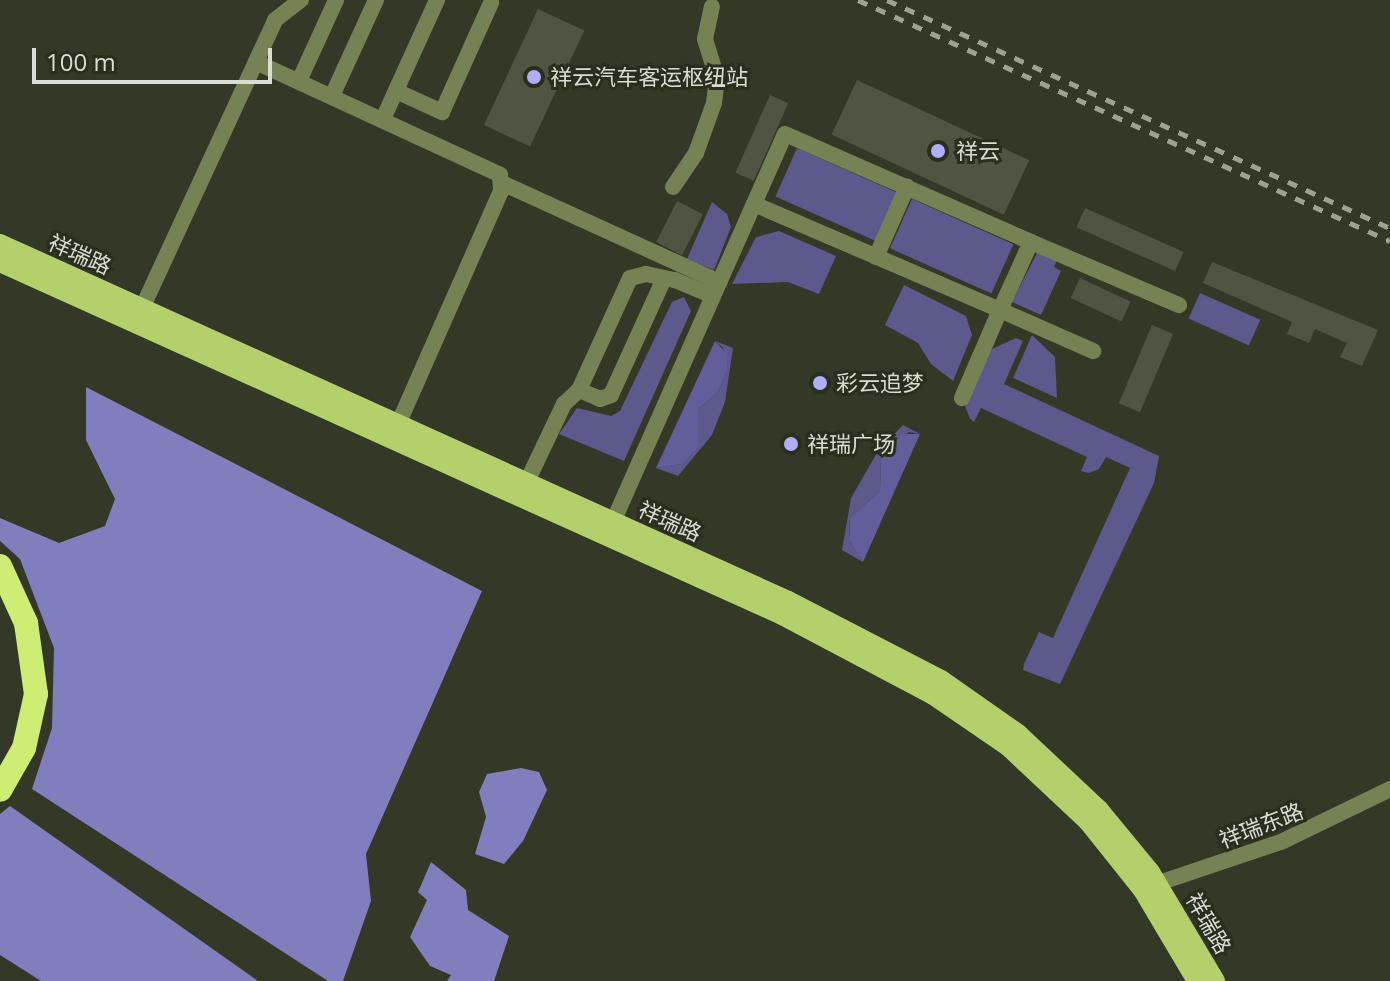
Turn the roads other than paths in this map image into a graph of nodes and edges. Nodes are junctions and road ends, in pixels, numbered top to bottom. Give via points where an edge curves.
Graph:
1 (301, 0) edge
2 (336, 0) edge
3 (376, 0) edge
4 (437, 0) edge
5 (491, 3) dead end
6 (712, 7) dead end
7 (256, 62) junction
8 (299, 81) junction
9 (396, 91) junction
10 (332, 96) junction
11 (383, 119) junction
12 (502, 183) junction
13 (673, 187) dead end
14 (907, 187) junction
15 (754, 204) junction
16 (1031, 242) junction
17 (0, 244) edge
18 (876, 257) junction
19 (0, 262) edge
20 (663, 281) junction
21 (716, 289) junction
22 (1179, 305) dead end
23 (1000, 310) junction
24 (138, 315) junction
25 (1093, 351) dead end
26 (579, 390) junction
27 (962, 398) dead end
28 (398, 424) junction
29 (523, 490) junction
30 (610, 529) junction
31 (0, 566) edge
32 (0, 587) edge
33 (0, 771) edge
34 (1390, 789) edge
35 (0, 790) edge
36 (1150, 886) junction
37 (1197, 981) edge
38 (1215, 981) edge

1 - 7 street via 275,20
2 - 8 street
3 - 10 street
4 - 9 street
5 - 9 street via 442,112
6 - 13 street via 705,39 717,78 714,103 696,153
7 - 8 street
7 - 24 street
8 - 10 street
9 - 11 street
10 - 11 street
11 - 12 street via 495,169
12 - 21 street
12 - 28 street
14 - 15 street via 785,134
14 - 16 street
14 - 18 street
15 - 18 street
15 - 21 street
16 - 22 street
16 - 23 street
17 - 24 main road, 祥瑞路
18 - 23 street
19 - 24 main road, 祥瑞路
20 - 21 street
20 - 26 street via 646,274 630,278
20 - 26 street via 611,395 600,399
21 - 30 street
23 - 25 street
23 - 27 street
24 - 28 main road, 祥瑞路
24 - 29 main road, 祥瑞路
26 - 29 street via 564,404
28 - 29 main road, 祥瑞路
29 - 30 main road, 祥瑞路
30 - 36 main road, 祥瑞路 via 850,630 980,706 1073,783
31 - 35 highway via 26,623 36,694 24,748
32 - 33 highway via 16,626 25,680 18,732
34 - 36 street, 祥瑞东路 via 1281,842
36 - 37 main road, 祥瑞路
36 - 38 main road, 祥瑞路

